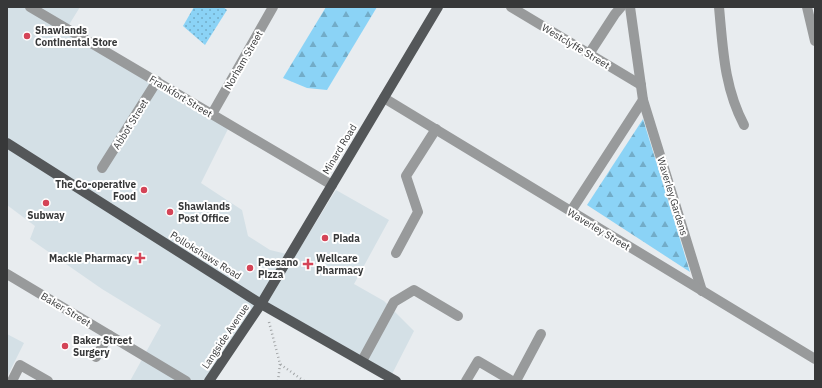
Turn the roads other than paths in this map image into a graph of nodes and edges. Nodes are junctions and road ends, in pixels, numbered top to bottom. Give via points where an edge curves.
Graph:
1 (30, 7) edge
2 (274, 7) edge
3 (438, 7) edge
4 (511, 7) edge
5 (621, 7) edge
6 (630, 7) edge
7 (719, 7) edge
8 (807, 7) edge
9 (815, 41) edge
10 (590, 54) junction
11 (157, 81) junction
12 (641, 85) junction
13 (384, 98) junction
14 (643, 100) junction
15 (212, 114) junction
16 (744, 124) dead end
17 (436, 129) junction
18 (7, 143) edge
19 (102, 168) dead end
20 (332, 185) junction
21 (571, 211) junction
22 (396, 252) dead end
23 (7, 274) edge
24 (702, 291) junction
25 (261, 304) junction
26 (458, 316) dead end
27 (541, 334) dead end
28 (109, 335) junction
29 (96, 357) dead end
30 (815, 359) edge
31 (362, 361) junction
32 (12, 381) edge
33 (48, 381) edge
34 (186, 381) edge
35 (209, 381) edge
36 (396, 381) edge
37 (466, 381) edge
38 (512, 381) edge
39 (516, 381) edge

1 - 11 street, Frankfort Street
2 - 15 street, Norham Street
3 - 13 main road, Minard Road
4 - 10 street, Westclyffe Street
5 - 10 street
6 - 12 street, Waverley Gardens
7 - 16 street via 726,78 734,106
8 - 9 street
10 - 12 street, Westclyffe Street
11 - 15 street, Frankfort Street
11 - 19 street, Abbot Street
12 - 14 street, Waverley Gardens
13 - 17 street, Waverley Street
13 - 20 main road, Minard Road
14 - 21 street
14 - 24 street, Waverley Gardens
15 - 20 street, Frankfort Street
17 - 21 street, Waverley Street
17 - 22 street via 406,176 418,212
18 - 25 main road, Pollokshaws Road
20 - 25 main road, Minard Road
21 - 24 street, Waverley Street
23 - 28 street, Baker Street
24 - 30 street, Waverley Street
25 - 31 main road, Pollokshaws Road
25 - 35 main road, Langside Avenue
26 - 31 street via 414,290 394,302
27 - 39 street
28 - 29 street
28 - 34 street, Baker Street
31 - 36 main road, Pollokshaws Road
32 - 33 street via 20,365
37 - 38 street via 478,361

